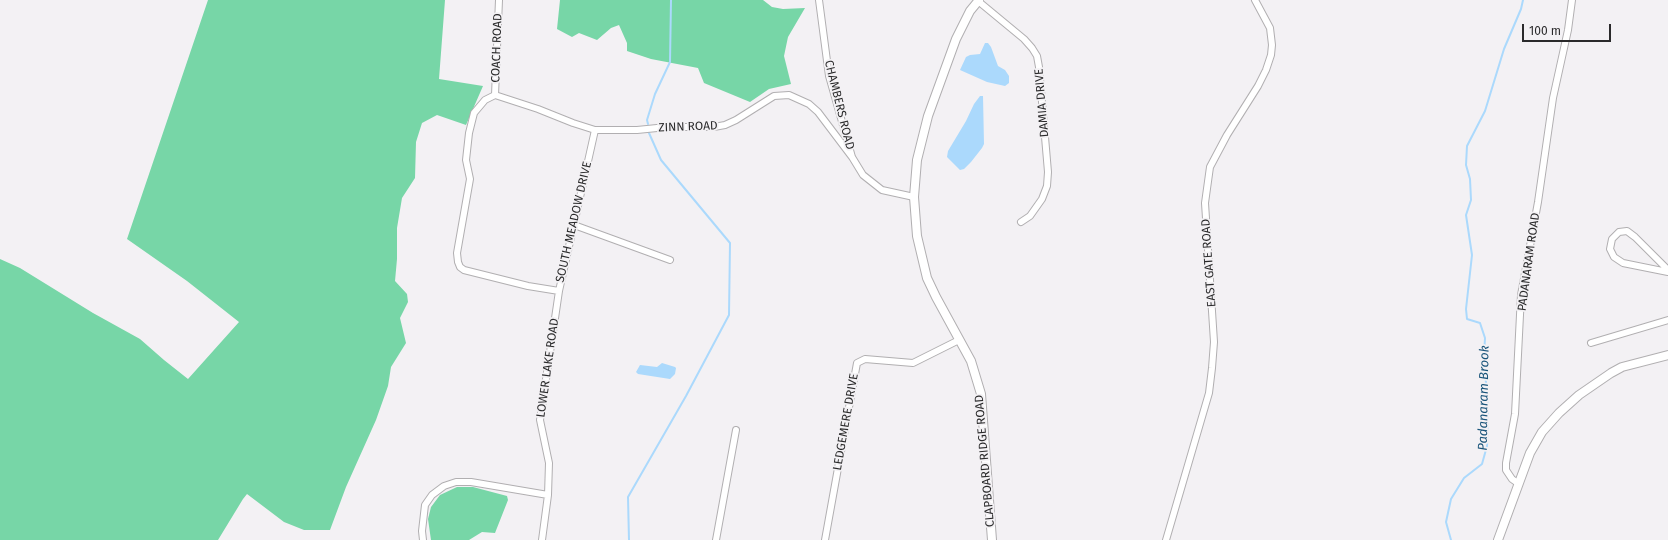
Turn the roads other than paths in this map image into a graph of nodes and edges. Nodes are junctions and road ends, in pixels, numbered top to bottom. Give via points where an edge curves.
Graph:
1 (499, 0) edge
2 (819, 0) edge
3 (978, 0) edge
4 (1255, 0) edge
5 (1572, 0) edge
6 (495, 95) junction
7 (595, 130) junction
8 (852, 156) junction
9 (914, 197) junction
10 (1021, 222) dead end
11 (574, 225) junction
12 (670, 260) dead end
13 (1668, 271) edge
14 (559, 291) junction
15 (1668, 320) edge
16 (959, 340) junction
17 (1591, 343) dead end
18 (1668, 355) edge
19 (736, 430) dead end
20 (1519, 484) junction
21 (548, 495) junction
22 (423, 540) edge
23 (542, 540) edge
24 (716, 540) edge
25 (825, 540) edge
26 (992, 540) edge
27 (1166, 540) edge
28 (1498, 540) edge

1 - 6 street, COACH ROAD
2 - 8 street, CHAMBERS ROAD via 829,76
3 - 9 main road, CLAPBOARD RIDGE ROAD via 956,39 928,116 917,160
3 - 10 street, DAMIA DRIVE via 1032,48 1040,67 1047,186 1042,199 1030,216
4 - 27 street, EAST GATE ROAD via 1270,28 1271,55 1258,86 1210,166 1205,203 1214,342 1212,368 1208,393
5 - 20 street, PADANARAM ROAD via 1553,98 1522,295 1515,414 1506,463 1506,470
6 - 7 street, ZINN ROAD
6 - 14 street, SOUTH MEADOW DRIVE via 485,100 474,113 469,133 466,160 470,179 457,252 458,262 464,270
7 - 8 street, ZINN ROAD via 714,128 736,120 774,96 789,95 809,104 818,112
7 - 11 street, SOUTH MEADOW DRIVE
8 - 9 street, CHAMBERS ROAD via 863,175 882,190
9 - 16 main road, CLAPBOARD RIDGE ROAD via 917,236 927,278
11 - 12 street
11 - 14 street, SOUTH MEADOW DRIVE
13 - 13 street via 1627,231 1619,232 1612,238 1610,249 1614,257 1623,263
14 - 21 street, LOWER LAKE ROAD via 540,420 549,463
15 - 17 street
16 - 25 street, LEDGEMERE DRIVE via 913,363 865,359 857,364
16 - 26 main road, CLAPBOARD RIDGE ROAD via 971,362 981,394
18 - 20 main road via 1622,368 1599,380 1579,395 1542,432 1530,454
19 - 24 street
20 - 28 main road
21 - 22 street via 471,482 456,482 444,486 432,495 425,505
21 - 23 street, LOWER LAKE ROAD

